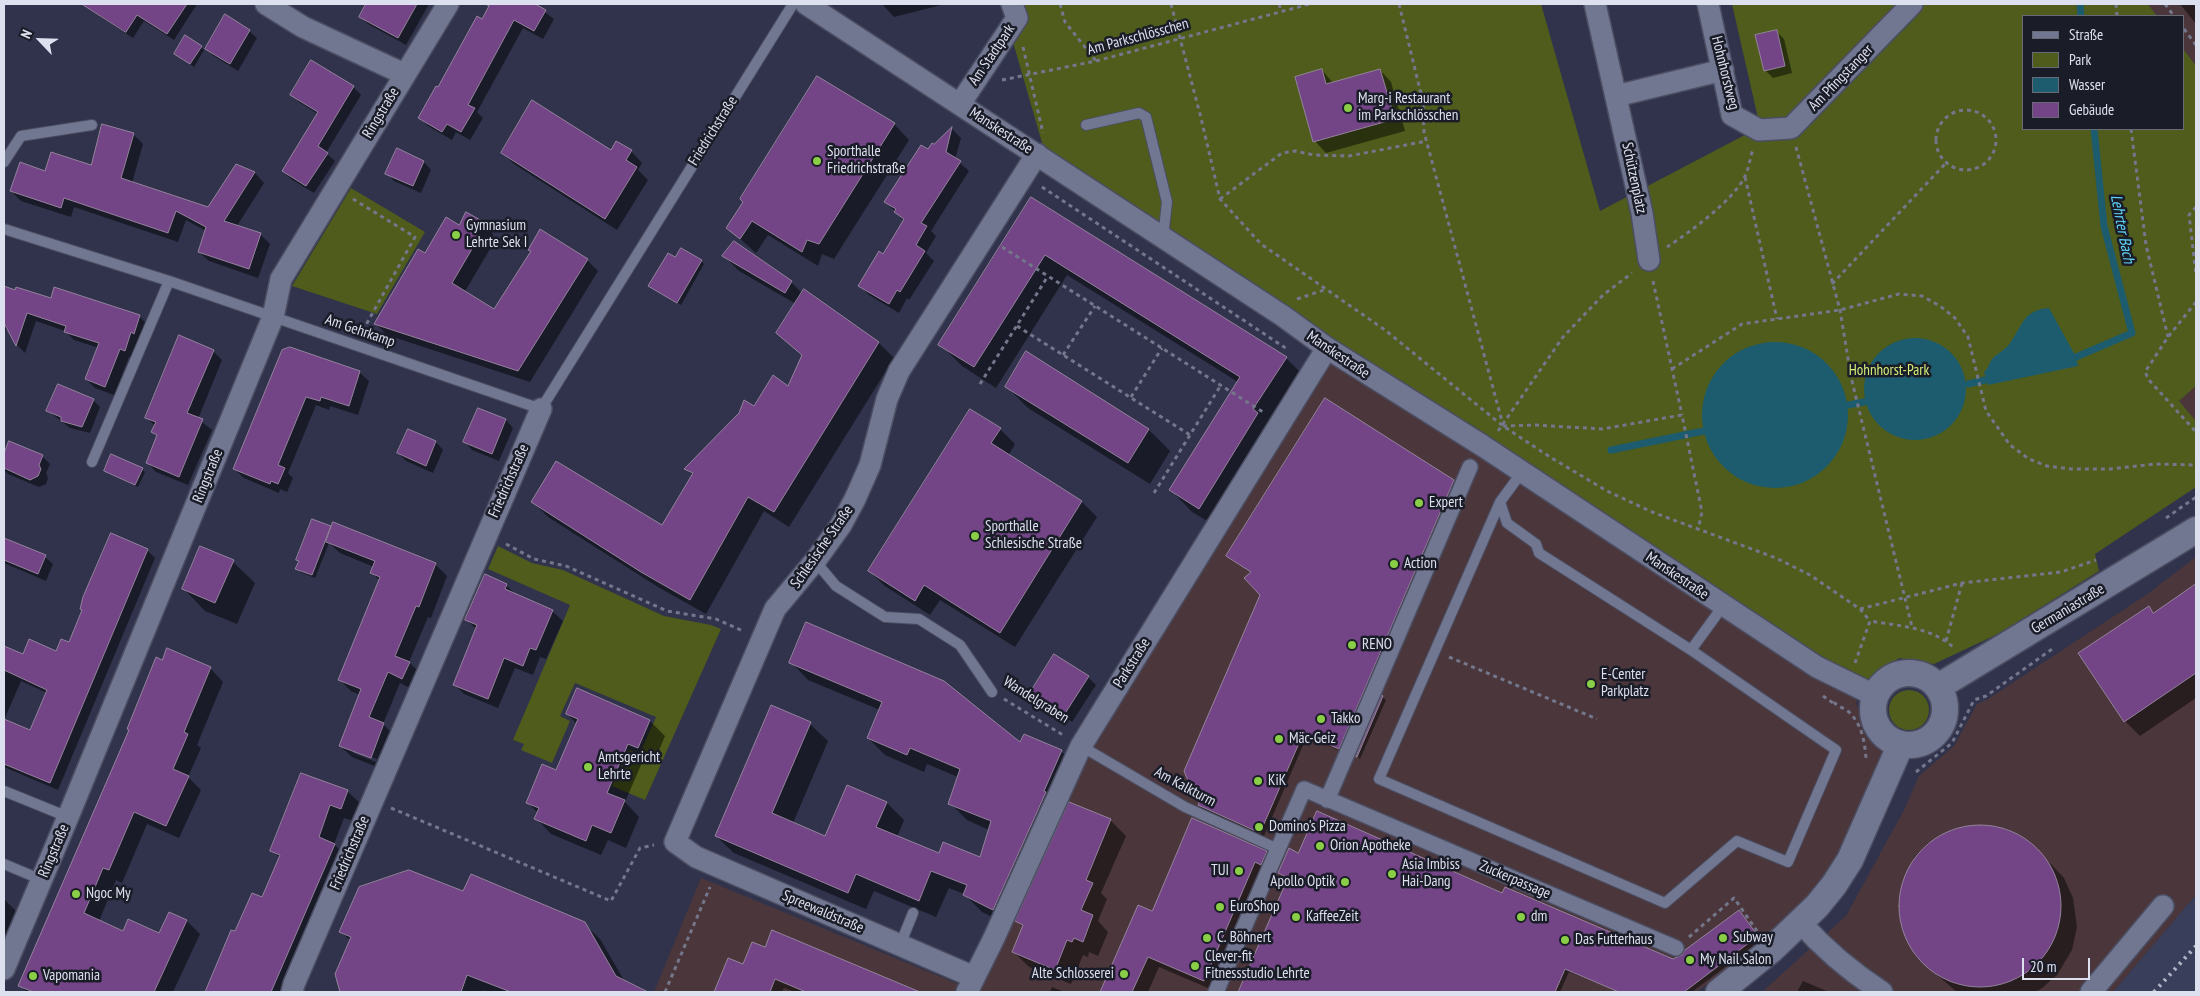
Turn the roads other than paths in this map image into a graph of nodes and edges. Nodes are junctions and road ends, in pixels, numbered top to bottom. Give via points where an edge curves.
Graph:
1 (266, 4) edge
2 (448, 4) edge
3 (793, 4) edge
4 (806, 4) edge
5 (1595, 4) edge
6 (1708, 4) edge
7 (1912, 4) edge
8 (1014, 11) edge
9 (1723, 70) junction
10 (404, 74) junction
11 (965, 95) junction
12 (1616, 96) junction
13 (92, 125) dead end
14 (1086, 125) dead end
15 (1759, 130) joint
16 (1042, 158) junction
17 (4, 162) edge
18 (4, 229) edge
19 (1163, 238) junction
20 (1649, 260) road end
21 (169, 281) junction
22 (273, 317) junction
23 (1326, 348) junction
24 (541, 409) junction
25 (92, 462) dead end
26 (1470, 467) dead end
27 (1522, 472) junction
28 (1500, 502) junction
29 (2196, 530) edge
30 (816, 561) junction
31 (1723, 606) junction
32 (1692, 650) junction
33 (1938, 687) junction
34 (992, 692) road end
35 (1876, 696) junction
36 (1901, 744) junction
37 (1081, 746) junction
38 (4, 791) edge
39 (1327, 800) junction
40 (68, 817) junction
41 (674, 842) joint
42 (1278, 849) junction
43 (4, 864) edge
44 (42, 880) junction
45 (2163, 906) dead end
46 (913, 913) dead end
47 (1800, 922) junction
48 (900, 945) junction
49 (1676, 948) road end
50 (4, 969) edge
51 (970, 985) edge
52 (292, 992) edge
53 (1216, 992) edge
54 (1719, 992) edge
55 (1882, 992) edge
56 (2091, 992) edge

1 - 10 street via 303,27
2 - 10 street, Ringstraße
3 - 24 lane, Friedrichstraße
4 - 11 street, Manskestraße
5 - 12 street, Schützenplatz
6 - 9 street, Hohnhorstweg
7 - 15 street, Am Pfingstanger via 1791,128
8 - 11 street, Am Stadtpark
9 - 12 street
9 - 15 street, Hohnhorstweg via 1732,115
10 - 22 street, Ringstraße via 281,279
11 - 16 street, Manskestraße
12 - 20 street, Schützenplatz
13 - 17 lane via 21,136
14 - 19 lane via 1139,113 1146,116 1167,202
16 - 19 street, Manskestraße
16 - 30 street, Schlesische Straße via 985,236 899,371 859,491
18 - 21 lane, Am Gehrkamp
19 - 23 street, Manskestraße
21 - 22 lane, Am Gehrkamp
21 - 25 lane
22 - 24 lane, Am Gehrkamp
22 - 40 street, Ringstraße
23 - 27 street, Manskestraße
23 - 37 street, Parkstraße
24 - 52 street, Friedrichstraße
26 - 39 street
27 - 28 lane
27 - 31 street, Manskestraße
28 - 32 lane via 1508,523 1536,544 1539,554
28 - 32 lane via 1379,779 1664,903 1738,841 1788,862 1836,750
29 - 33 street, Germaniastraße
30 - 34 lane, Wandelgraben via 836,586 885,617 919,619 960,645
30 - 41 street, Schlesische Straße via 775,609
31 - 32 lane
31 - 35 street, Manskestraße via 1818,667
33 - 35 street via 1927,677 1916,673 1900,674 1889,679
33 - 36 street via 1945,706 1940,728 1923,742
35 - 36 street via 1873,707 1879,729 1887,738
36 - 47 street via 1850,860 1834,885
37 - 42 lane, Am Kalkturm via 1185,807
37 - 51 street, Parkstraße
38 - 40 lane
39 - 42 street, Zuckerpassage via 1304,789
39 - 49 street, Zuckerpassage
40 - 44 street, Ringstraße
41 - 48 street, Spreewaldstraße via 696,858
42 - 53 street, Zuckerpassage
43 - 44 lane
44 - 50 street, Ringstraße
45 - 56 street
46 - 48 lane
47 - 54 street
47 - 55 street via 1822,947
48 - 51 street, Spreewaldstraße

